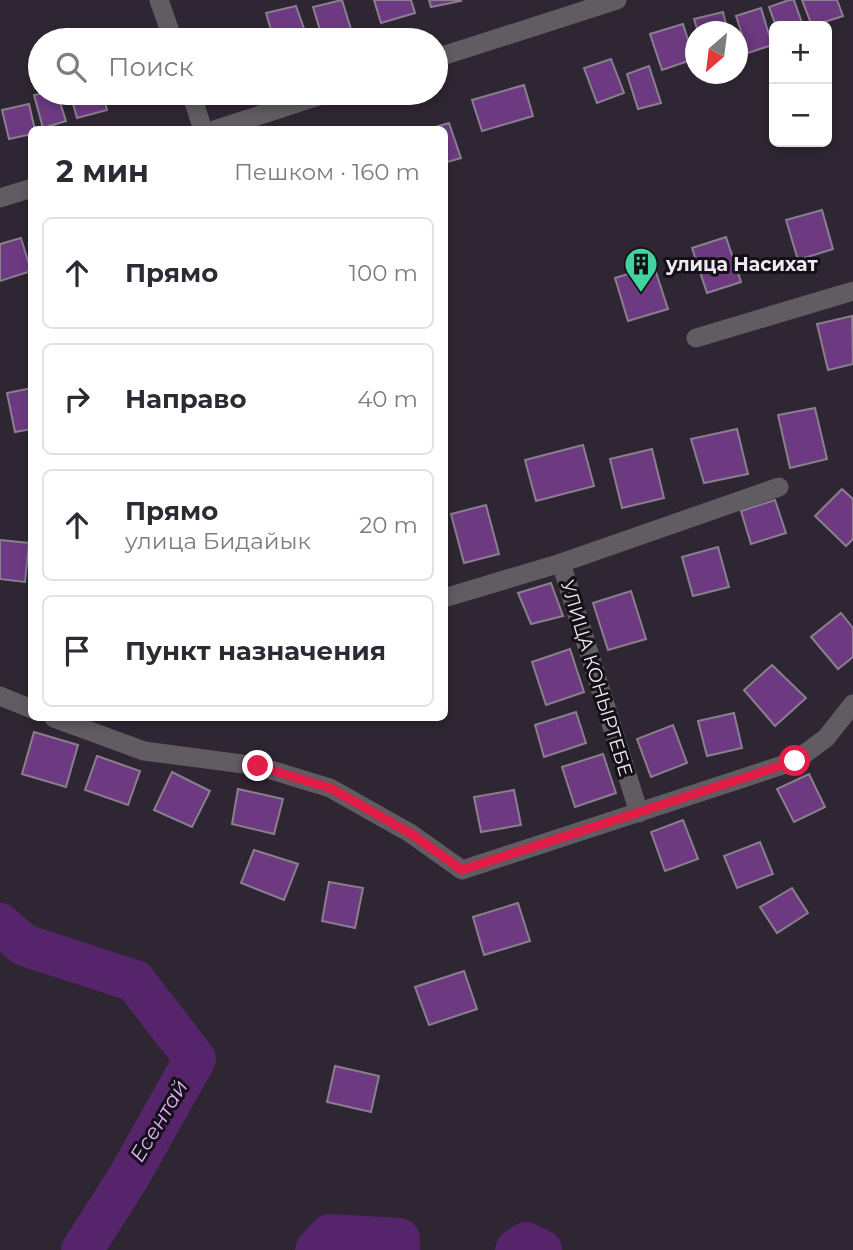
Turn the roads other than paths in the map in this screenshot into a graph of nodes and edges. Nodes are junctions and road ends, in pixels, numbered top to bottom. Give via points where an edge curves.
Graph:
1 (159, 0) edge
2 (617, 0) edge
3 (169, 28) edge
4 (448, 54) edge
5 (195, 105) edge
6 (291, 105) edge
7 (202, 126) edge
8 (226, 126) edge
9 (28, 189) edge
10 (0, 198) edge
11 (853, 291) edge
12 (695, 338) dead end
13 (779, 487) dead end
14 (561, 563) junction
15 (448, 597) edge
16 (0, 696) edge
17 (853, 704) edge
18 (28, 707) edge
19 (62, 721) edge
20 (639, 813) junction

1 - 3 street
2 - 4 street
5 - 7 street
6 - 8 street
9 - 10 street
11 - 12 street
13 - 14 street, УЛИЦА КОНЫРТЕБЕ
14 - 15 street
14 - 20 street, УЛИЦА КОНЫРТЕБЕ
16 - 18 street
17 - 20 street via 826,738 795,761
19 - 20 street via 144,751 258,766 330,788 410,833 462,870

